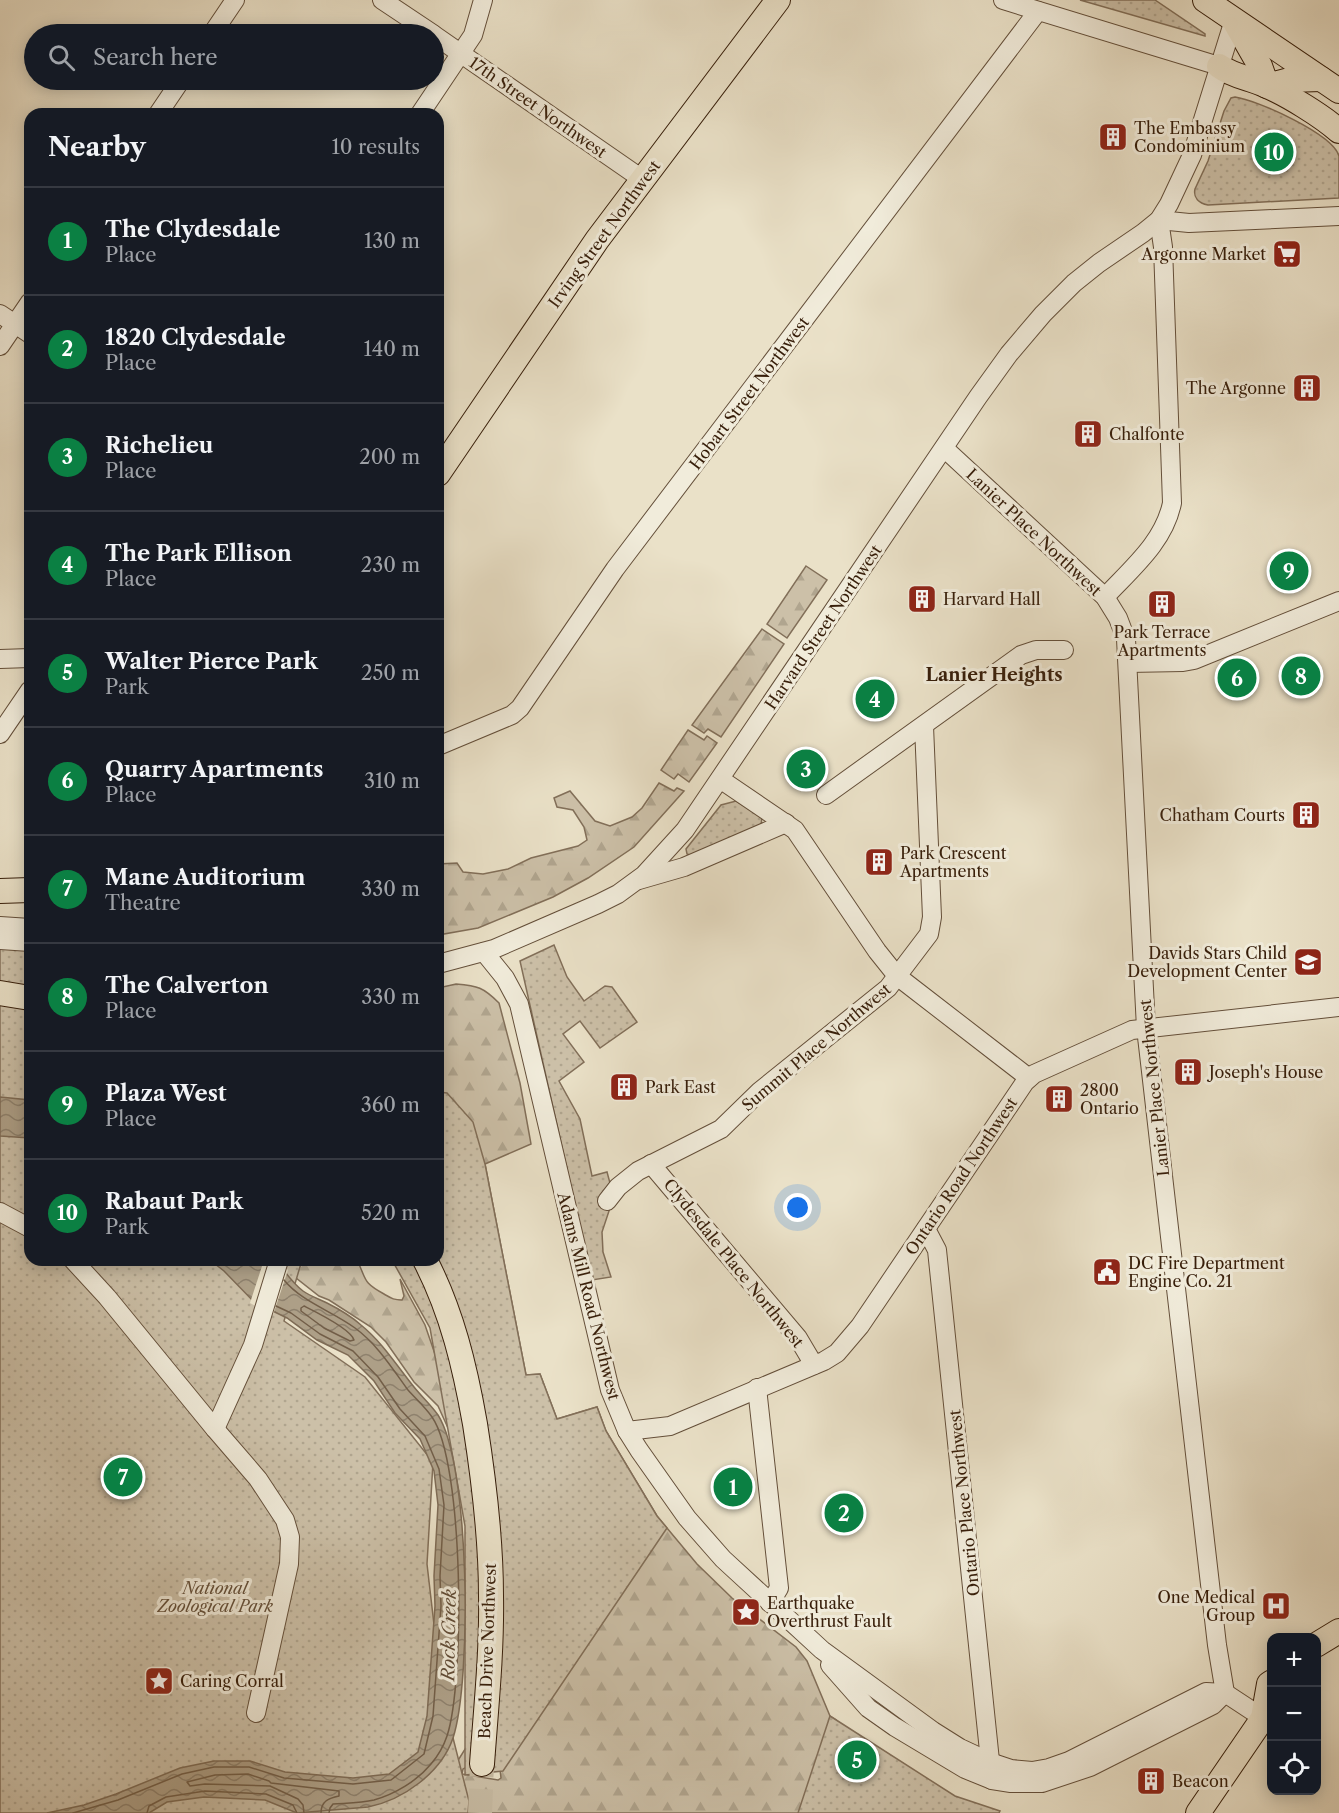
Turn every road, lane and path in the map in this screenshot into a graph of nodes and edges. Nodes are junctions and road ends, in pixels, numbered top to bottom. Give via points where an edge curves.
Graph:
1 (235, 0) edge
2 (382, 0) edge
3 (483, 0) edge
4 (778, 0) edge
5 (1003, 0) edge
6 (1205, 0) edge
7 (1038, 11) junction
8 (1234, 20) junction
9 (219, 24) edge
10 (417, 24) edge
11 (444, 42) edge
12 (461, 53) junction
13 (1219, 66) junction
14 (444, 78) edge
15 (1330, 85) edge
16 (1267, 86) junction
17 (174, 90) edge
18 (436, 90) edge
19 (162, 108) edge
20 (424, 108) edge
21 (1339, 131) edge
22 (642, 179) junction
23 (1339, 216) edge
24 (1159, 219) junction
25 (24, 311) edge
26 (15, 324) edge
27 (0, 346) edge
28 (944, 448) junction
29 (444, 465) edge
30 (1106, 597) junction
31 (1339, 601) edge
32 (1064, 650) dead end
33 (0, 658) edge
34 (24, 658) edge
35 (1128, 663) junction
36 (24, 699) edge
37 (924, 726) junction
38 (0, 734) edge
39 (444, 743) edge
40 (720, 779) junction
41 (826, 795) dead end
42 (786, 823) junction
43 (638, 880) junction
44 (24, 890) edge
45 (0, 891) edge
46 (0, 926) edge
47 (24, 928) edge
48 (0, 940) edge
49 (24, 942) edge
50 (484, 952) junction
51 (444, 962) edge
52 (897, 976) junction
53 (0, 993) edge
54 (24, 997) edge
55 (1339, 1007) edge
56 (1146, 1028) junction
57 (1029, 1078) junction
58 (651, 1164) junction
59 (607, 1201) dead end
60 (0, 1212) edge
61 (24, 1225) edge
62 (926, 1229) junction
63 (84, 1266) edge
64 (277, 1266) edge
65 (428, 1266) edge
66 (439, 1266) edge
67 (453, 1325) junction
68 (814, 1365) junction
69 (758, 1388) junction
70 (214, 1429) junction
71 (627, 1431) junction
72 (770, 1603) junction
73 (1339, 1630) edge
74 (1321, 1642) edge
75 (822, 1650) junction
76 (872, 1687) junction
77 (853, 1692) junction
78 (1225, 1693) junction
79 (256, 1713) dead end
80 (1267, 1713) edge
81 (482, 1764) tunnel mouth
82 (991, 1771) junction
83 (1198, 1813) edge

1 - 9 street
2 - 10 street, 17th Street Northwest
3 - 12 street via 472,35
4 - 22 main road, Irving Street Northwest
5 - 7 street
6 - 8 main road
7 - 13 street
7 - 39 street, Hobart Street Northwest via 615,569 520,708
8 - 13 street, Harvard Street Northwest
8 - 15 main road
8 - 16 main road
11 - 12 street, 17th Street Northwest
12 - 14 street
12 - 22 street, 17th Street Northwest
13 - 16 main road via 1229,74
13 - 24 street, Harvard Street Northwest via 1192,155
15 - 16 main road via 1289,80
16 - 21 main road
17 - 19 street
18 - 20 street
22 - 29 main road, Irving Street Northwest
23 - 24 street via 1189,223
24 - 28 street, Harvard Street Northwest via 1099,263 1043,314 1009,354
24 - 30 street via 1172,503 1156,541
25 - 26 street
26 - 27 street
28 - 30 street, Lanier Place Northwest
28 - 40 street, Harvard Street Northwest
30 - 35 street, Lanier Place Northwest via 1124,632
31 - 35 street via 1194,660
32 - 37 street via 1036,650 1021,655
33 - 34 street
35 - 56 street, Lanier Place Northwest
36 - 38 street
37 - 41 street
37 - 52 street, Summit Place Northwest via 931,929
40 - 42 street
40 - 43 street, Harvard Street Northwest via 685,830
42 - 43 street via 684,867
42 - 52 street via 799,835
43 - 50 street, Harvard Street Northwest via 598,904
44 - 45 main road
46 - 47 street
48 - 49 street
50 - 51 street, Harvard Street Northwest
50 - 71 street, Adams Mill Road Northwest via 519,1004 610,1390
52 - 57 street
52 - 58 street, Summit Place Northwest via 888,988 760,1091 721,1129
53 - 54 main road
55 - 56 street
56 - 57 street via 1121,1034
56 - 78 street, Lanier Place Northwest via 1216,1645
57 - 62 street, Ontario Road Northwest
58 - 59 street, Summit Place Northwest via 628,1178
58 - 68 street, Clydesdale Place Northwest via 798,1338
60 - 61 street
62 - 68 street, Ontario Road Northwest via 850,1338 837,1353
62 - 82 street, Ontario Place Northwest via 937,1250
63 - 70 street
64 - 70 street via 253,1345
65 - 67 main road, Beach Drive Northwest
66 - 67 main road
67 - 81 main road, Beach Drive Northwest via 472,1406 489,1534 491,1615
68 - 69 street, Ontario Road Northwest
69 - 71 street, Ontario Road Northwest via 670,1426
69 - 72 street via 779,1588
70 - 79 street via 267,1490 290,1537 289,1564
71 - 72 street, Adams Mill Road Northwest via 699,1533
72 - 75 street, Adams Mill Road Northwest
73 - 74 main road
75 - 76 street, Adams Mill Road Northwest
75 - 77 street, Adams Mill Road Northwest
76 - 77 street
76 - 82 street, Adams Mill Road Northwest
77 - 82 street, Adams Mill Road Northwest via 895,1727 957,1765
78 - 80 street
78 - 82 street, Adams Mill Road Northwest via 1206,1692 1049,1768
80 - 83 main road

